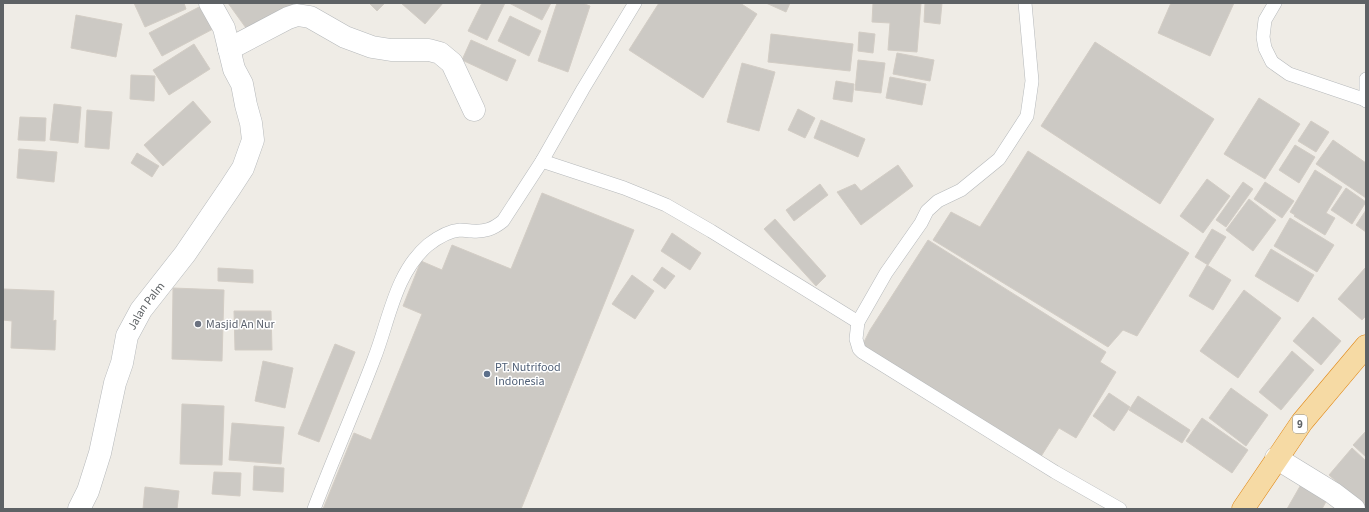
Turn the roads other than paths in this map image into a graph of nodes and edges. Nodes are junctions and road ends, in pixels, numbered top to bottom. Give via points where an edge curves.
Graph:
1 (210, 3) edge
2 (635, 3) edge
3 (1025, 3) edge
4 (1275, 3) edge
5 (229, 49) junction
6 (1366, 79) edge
7 (1366, 100) edge
8 (474, 110) dead end
9 (542, 161) junction
10 (858, 322) junction
11 (1366, 346) edge
12 (1276, 458) junction
13 (80, 509) edge
14 (314, 509) edge
15 (1120, 509) edge
16 (1242, 509) edge
17 (1354, 509) edge

1 - 5 street, Jalan Palm via 224,28
2 - 9 lane
3 - 10 lane via 1032,81 1027,116 999,159 961,190 927,211 886,273
4 - 7 lane via 1265,20 1263,37 1272,62 1289,74
5 - 8 street via 288,18 310,17 345,38 372,47 429,50 440,53 452,63
5 - 13 street, Jalan Palm via 234,69 242,84 253,140 243,168 185,254 141,310 127,336 100,453
6 - 7 lane
9 - 10 lane via 666,205
9 - 14 lane via 503,221 496,227 485,232 460,230 440,236 416,257 401,281 374,358
10 - 15 lane via 856,340 862,352 1055,472
11 - 12 highway, 9 via 1302,422
12 - 16 highway, 9
12 - 17 street

